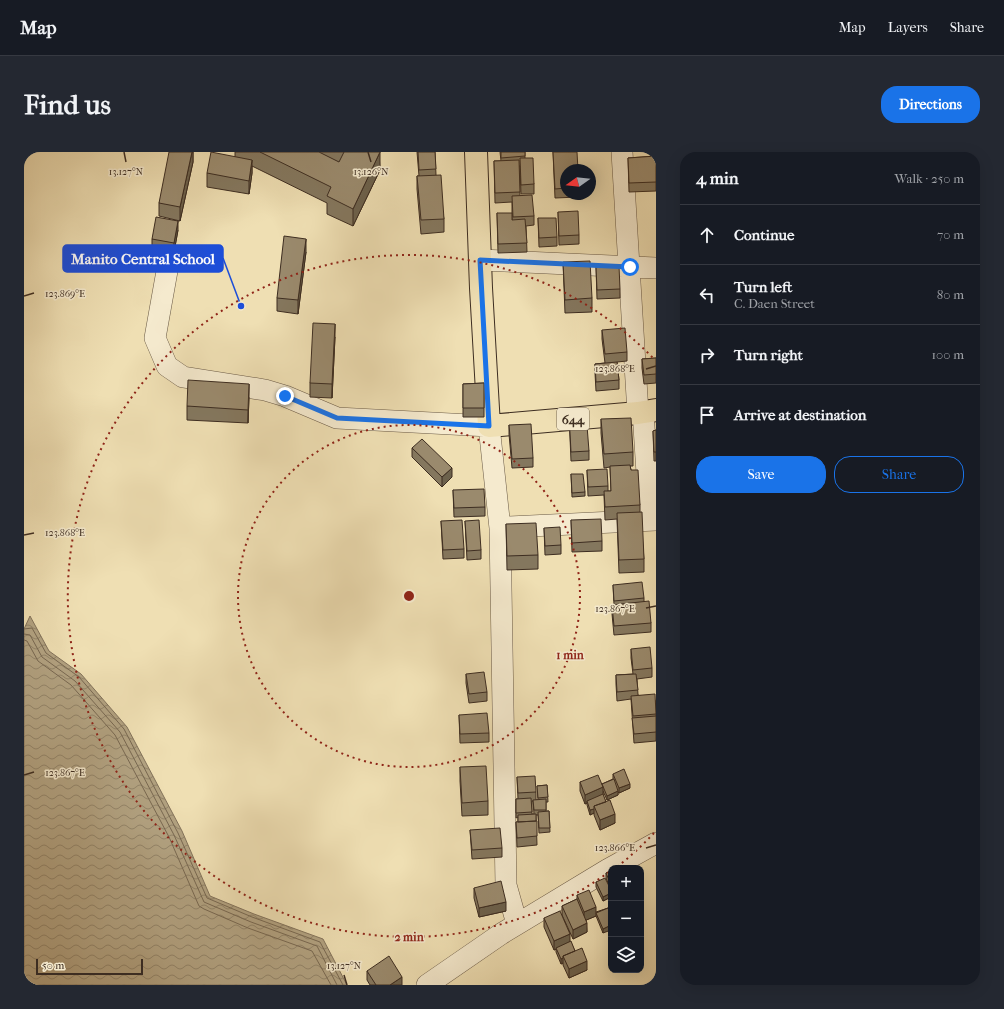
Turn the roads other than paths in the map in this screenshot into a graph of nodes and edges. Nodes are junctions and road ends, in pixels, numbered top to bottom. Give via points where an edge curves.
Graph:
1 (476, 152) edge
2 (622, 152) edge
3 (480, 260) junction
4 (630, 267) junction
5 (656, 268) edge
6 (167, 271) dead end
7 (646, 411) edge
8 (489, 426) junction
9 (653, 520) edge
10 (500, 528) junction
11 (656, 842) edge
12 (517, 924) junction
13 (427, 985) edge

1 - 3 main road
2 - 4 street
3 - 4 street
3 - 8 main road
4 - 5 street
4 - 7 street
6 - 8 street via 155,338 167,366 183,377 265,390 337,418
7 - 8 main road, 644
7 - 9 street
8 - 10 street
9 - 10 street
10 - 12 street via 506,885
11 - 12 street
12 - 13 street

